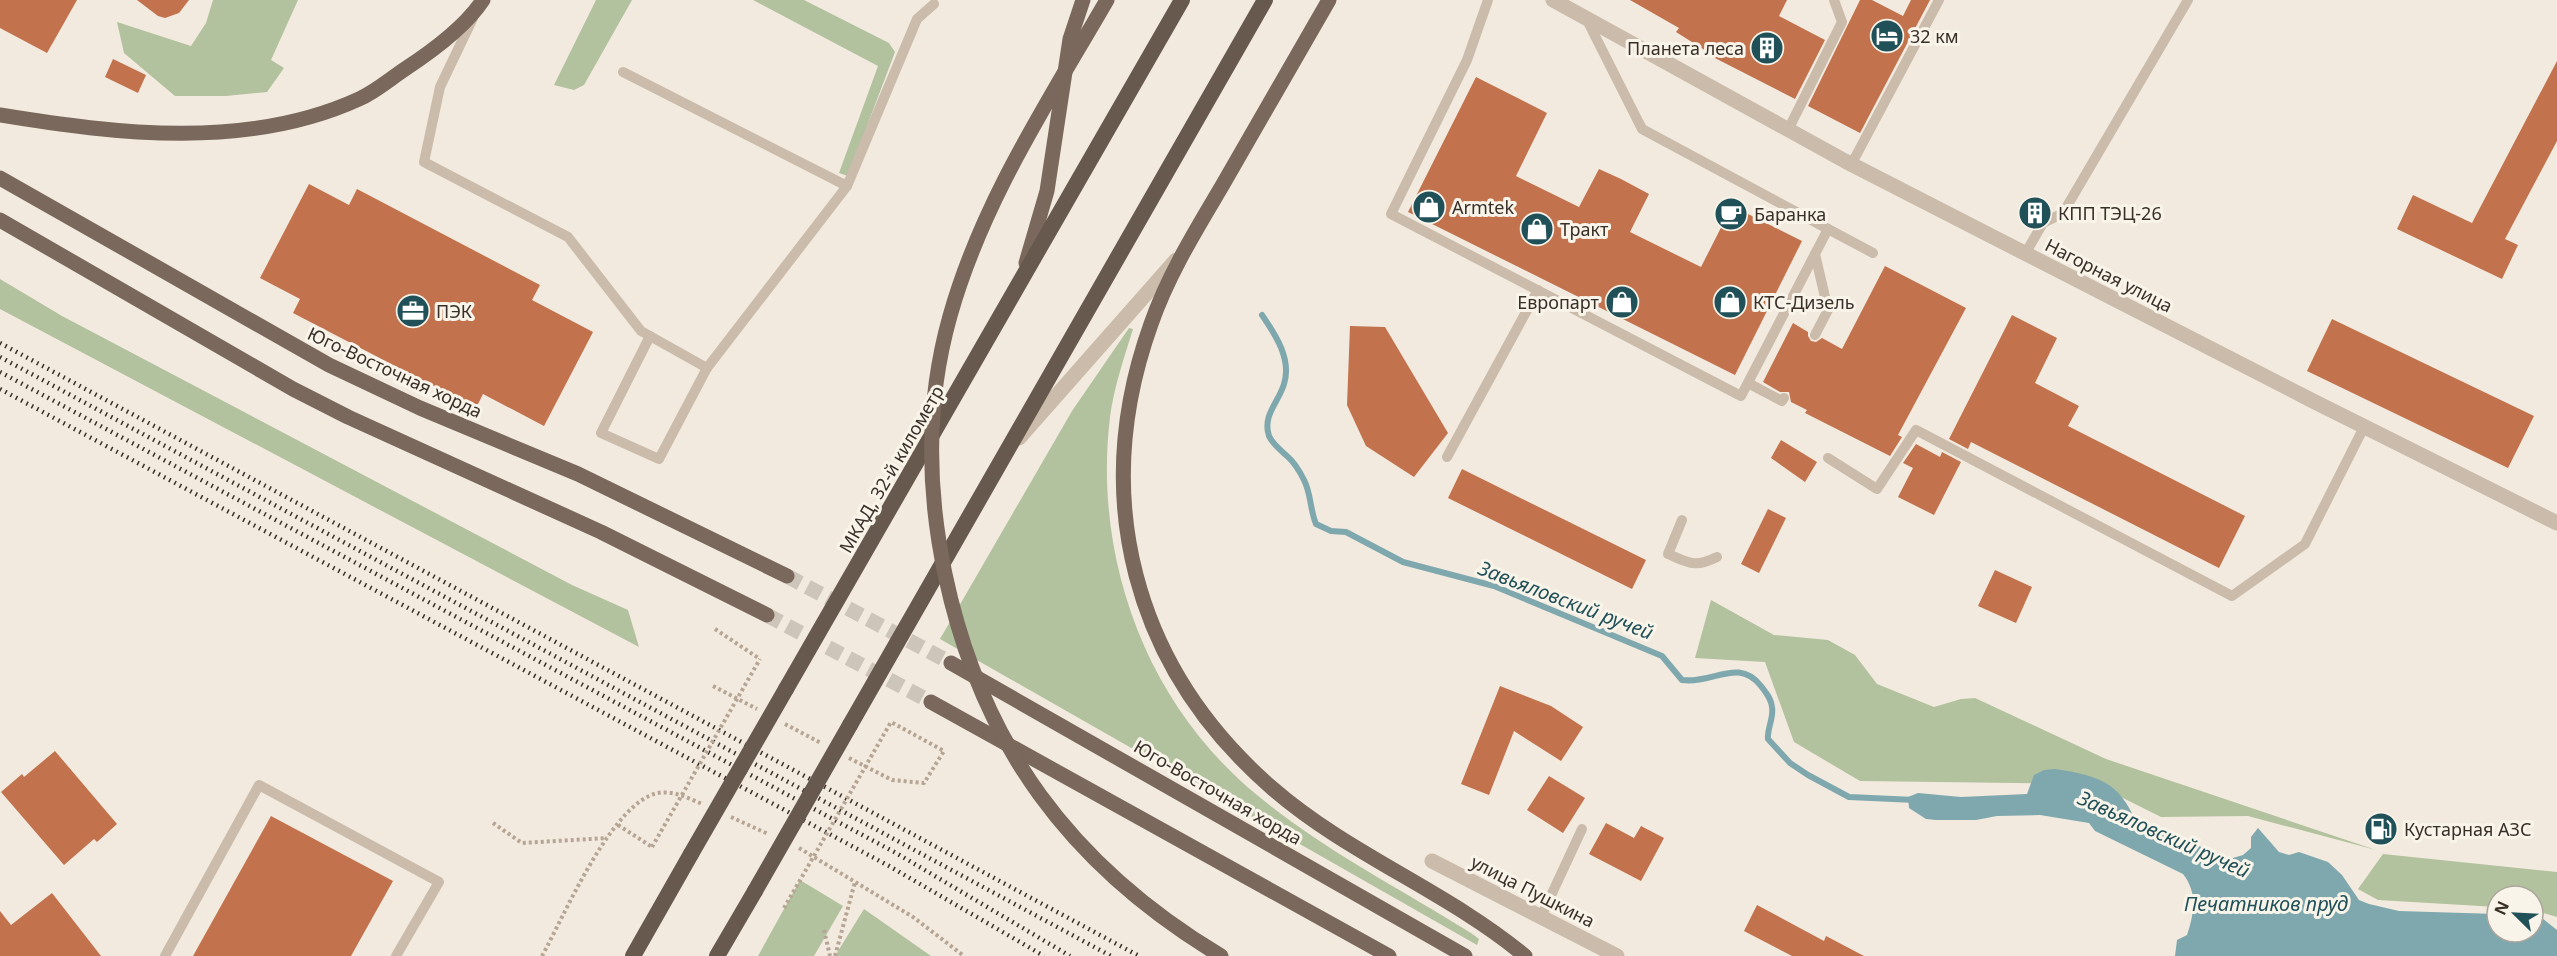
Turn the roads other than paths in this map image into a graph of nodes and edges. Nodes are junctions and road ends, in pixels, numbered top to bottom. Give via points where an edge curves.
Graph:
1 (1083, 0) edge
2 (1107, 0) edge
3 (1182, 0) edge
4 (1265, 0) edge
5 (1329, 0) edge
6 (1488, 0) edge
7 (1553, 0) edge
8 (1834, 0) edge
9 (1940, 0) edge
10 (2188, 0) edge
11 (481, 3) edge
12 (934, 3) dead end
13 (1587, 20) junction
14 (623, 72) dead end
15 (0, 115) edge
16 (1788, 130) junction
17 (1851, 165) junction
18 (0, 178) edge
19 (847, 186) junction
20 (0, 220) edge
21 (1828, 229) junction
22 (1185, 251) junction
23 (1873, 253) dead end
24 (1815, 254) junction
25 (2025, 254) junction
26 (1538, 290) junction
27 (1015, 292) junction
28 (1815, 335) dead end
29 (650, 336) junction
30 (1769, 343) junction
31 (1780, 348) dead end
32 (1761, 359) junction
33 (1772, 365) dead end
34 (707, 368) junction
35 (1748, 383) junction
36 (1784, 398) dead end
37 (2364, 427) junction
38 (1448, 457) dead end
39 (1001, 458) junction
40 (1828, 458) dead end
41 (1682, 520) dead end
42 (2557, 523) edge
43 (1717, 558) dead end
44 (787, 576) tunnel mouth
45 (767, 615) tunnel mouth
46 (951, 663) tunnel mouth
47 (931, 702) tunnel mouth
48 (1582, 829) dead end
49 (1432, 861) dead end
50 (1541, 917) junction
51 (165, 956) edge
52 (396, 956) edge
53 (633, 956) edge
54 (717, 956) edge
55 (1221, 956) edge
56 (1389, 956) edge
57 (1465, 956) edge
58 (1525, 956) edge
59 (1617, 956) edge

1 - 27 main road via 1070,39 1047,191
2 - 55 main road, bridge via 1002,185 962,279 936,382 932,453 936,518 951,602 971,668 988,709 1029,780 1109,873 1169,922
3 - 27 highway, МКАД, 32-й километр
4 - 39 highway
5 - 22 main road
6 - 26 lane via 1467,60 1392,214
7 - 13 street, Нагорная улица
8 - 16 lane via 1842,22
9 - 17 lane
10 - 25 lane via 2062,213 2043,223
11 - 15 main road via 427,55 360,99 295,122 224,133 86,126
11 - 29 lane via 440,87 424,162 568,237 641,331
12 - 19 lane via 917,19
13 - 16 street, Нагорная улица
13 - 21 lane via 1642,129
14 - 19 lane
16 - 17 street, Нагорная улица
17 - 25 street, Нагорная улица
18 - 44 main road, Юго-Восточная хорда via 329,365 578,474
19 - 34 lane
20 - 45 main road via 339,413 601,532
21 - 23 lane
21 - 24 lane
22 - 39 street
22 - 58 main road via 1152,321 1134,375 1123,466 1128,538 1135,572 1162,648 1198,708 1272,788 1321,825 1457,908
24 - 28 lane via 1828,310
24 - 30 lane
25 - 37 street, Нагорная улица
26 - 35 lane via 1741,396
26 - 38 lane
27 - 53 highway, МКАД, 32-й километр, bridge
29 - 34 lane
29 - 34 lane via 601,433 659,459
30 - 31 lane
30 - 32 lane
32 - 33 lane
32 - 35 lane
35 - 36 lane via 1782,401
37 - 40 lane via 2305,544 2232,596 1916,430 1877,489
37 - 42 street, Нагорная улица
39 - 54 highway, bridge
41 - 43 lane via 1668,554 1693,565
46 - 57 main road, Юго-Восточная хорда
47 - 56 main road
48 - 50 lane
49 - 50 street, улица Пушкина
50 - 59 street, улица Пушкина
51 - 52 lane via 259,785 439,882

